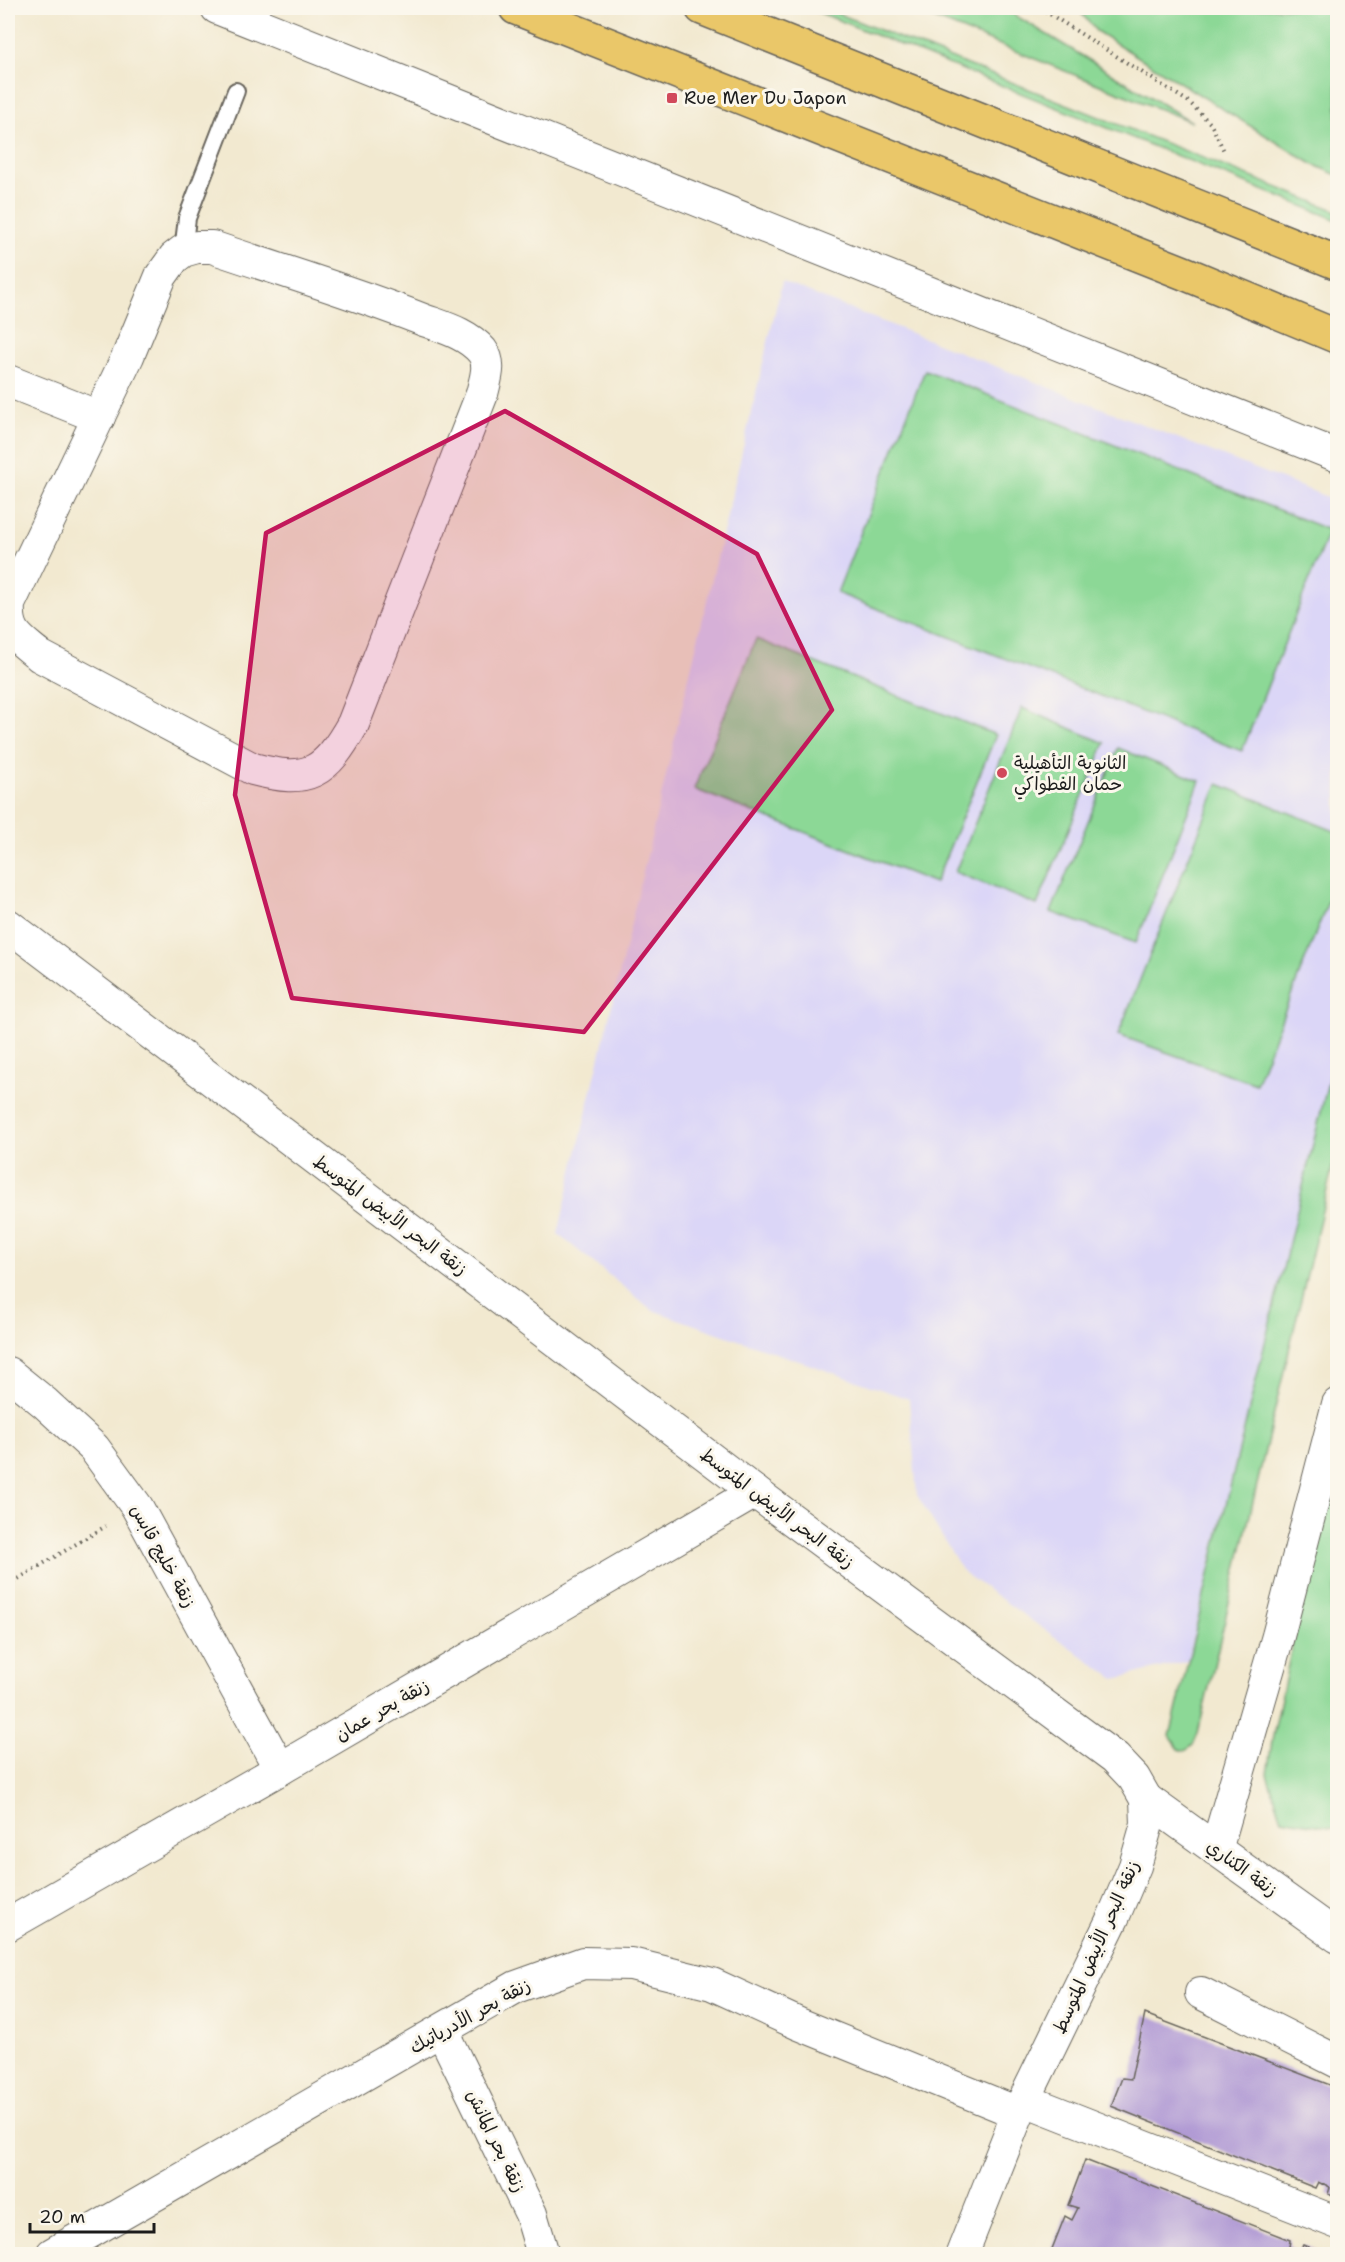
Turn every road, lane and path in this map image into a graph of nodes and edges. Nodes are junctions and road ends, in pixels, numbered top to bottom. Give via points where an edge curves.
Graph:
1 (217, 8) edge
2 (516, 8) edge
3 (702, 8) edge
4 (1040, 8) edge
5 (236, 91) dead end
6 (1225, 153) dead end
7 (183, 251) junction
8 (1338, 263) edge
9 (1338, 337) edge
10 (8, 381) edge
11 (99, 417) junction
12 (1338, 456) edge
13 (8, 925) edge
14 (8, 1373) edge
15 (1338, 1404) edge
16 (755, 1492) junction
17 (137, 1507) junction
18 (8, 1585) edge
19 (280, 1769) junction
20 (1146, 1799) junction
21 (1216, 1850) junction
22 (8, 1925) edge
23 (1338, 1937) edge
24 (1201, 1993) dead end
25 (442, 2031) junction
26 (1338, 2062) edge
27 (1022, 2107) junction
28 (1338, 2223) edge
29 (52, 2254) edge
30 (543, 2254) edge
31 (962, 2254) edge

1 - 12 street
2 - 9 main road
3 - 8 main road
4 - 6 path via 1189,102 1211,124
5 - 7 lane via 187,218
7 - 11 street via 161,276
7 - 11 street via 212,247 388,306 468,338 483,352 488,367 482,394 353,724 332,759 322,766 308,774 279,776 253,769 40,656 17,637 8,622 9,604
10 - 11 street
13 - 16 street, زنقة البحر الأبيض المتوسط
14 - 17 street, زنقة خليج قابس via 94,1448
15 - 21 street via 1278,1636
16 - 19 street, زنقة بحر عمان
16 - 20 street, زنقة البحر الأبيض المتوسط via 1115,1758 1134,1778
17 - 18 path
17 - 19 street, زنقة خليج قابس
19 - 22 street, زنقة بحر عمان
20 - 21 street, زنقة الكناري
20 - 27 street, زنقة البحر الأبيض المتوسط via 1147,1824 1135,1866
21 - 23 street, زنقة الكناري
24 - 26 street
25 - 27 street, زنقة بحر الأدرياتيك via 516,1987 583,1963 631,1964 712,1984 799,2024
25 - 29 street, زنقة بحر الأدرياتيك
25 - 30 street, زنقة بحر المانش via 531,2214
27 - 28 street, زنقة بحر الأدرياتيك
27 - 31 street, زنقة البحر الأبيض المتوسط

